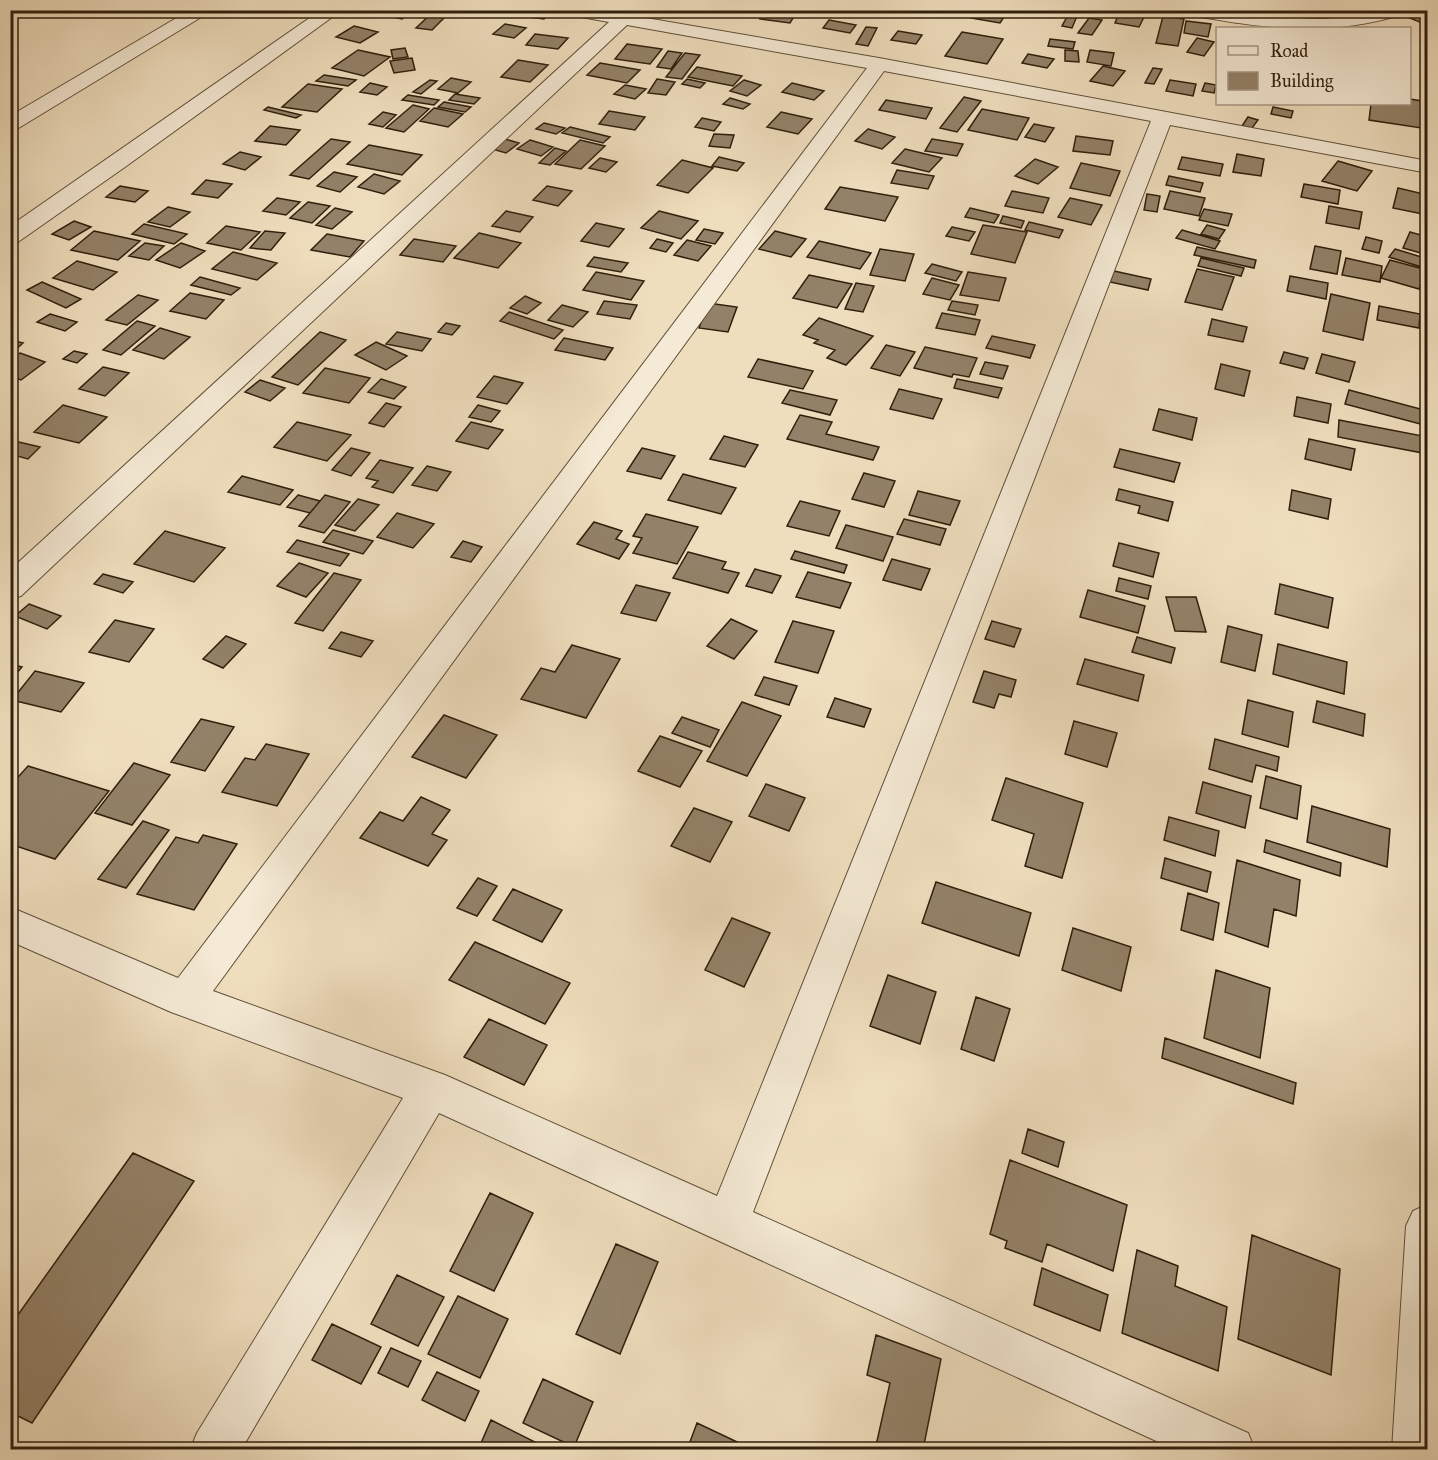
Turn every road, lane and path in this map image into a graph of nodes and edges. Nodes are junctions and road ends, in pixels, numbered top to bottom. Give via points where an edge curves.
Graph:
1 (204, 10) edge
2 (333, 10) edge
3 (570, 10) edge
4 (1190, 10) edge
5 (1398, 10) edge
6 (623, 19) junction
7 (879, 64) junction
8 (1162, 118) junction
9 (10, 125) edge
10 (1428, 167) edge
11 (10, 237) edge
12 (10, 588) edge
13 (10, 923) edge
14 (185, 999) junction
15 (431, 1089) junction
16 (727, 1224) junction
17 (1428, 1226) edge
18 (214, 1449) edge
19 (1231, 1449) edge
20 (1416, 1449) edge

1 - 9 street
2 - 11 street
3 - 6 street
4 - 5 street via 1263,23 1305,25 1353,23
6 - 7 street
6 - 12 street
7 - 8 street
7 - 14 street
8 - 10 street
8 - 16 street
13 - 14 street
14 - 15 street
15 - 16 street
15 - 18 street
16 - 19 street
17 - 20 street

